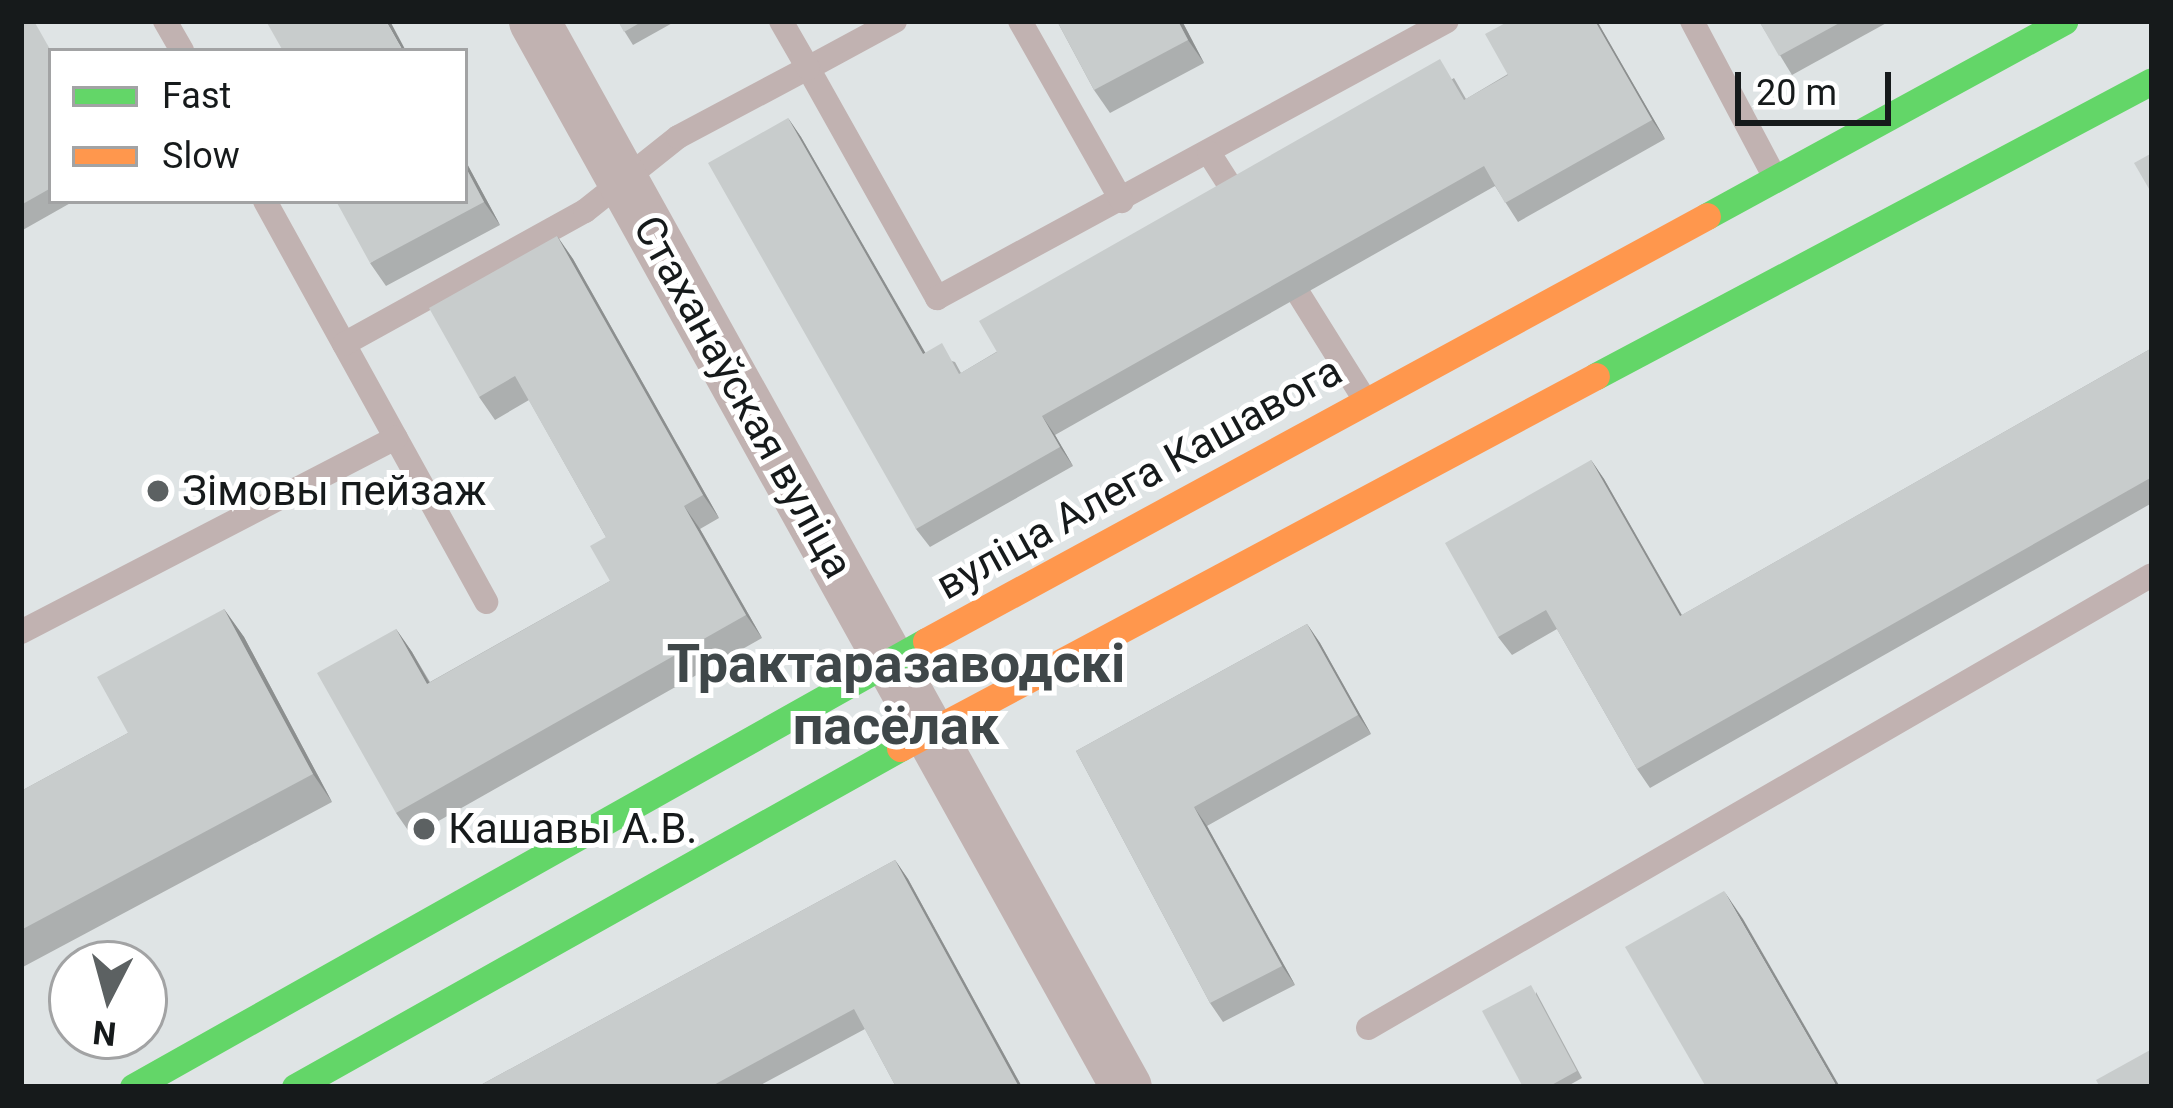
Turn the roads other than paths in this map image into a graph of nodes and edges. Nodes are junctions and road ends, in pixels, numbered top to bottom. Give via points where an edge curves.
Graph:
1 (165, 21) edge
2 (534, 21) edge
3 (781, 21) edge
4 (895, 21) edge
5 (1020, 21) edge
6 (1447, 21) edge
7 (1692, 21) edge
8 (2064, 21) edge
9 (180, 48) edge
10 (808, 68) junction
11 (2152, 81) edge
12 (1209, 153) junction
13 (1773, 174) junction
14 (624, 183) junction
15 (1121, 200) junction
16 (1239, 200) edge
17 (267, 204) edge
18 (1300, 296) edge
19 (344, 344) junction
20 (1365, 400) junction
21 (396, 438) junction
22 (2152, 575) edge
23 (486, 602) dead end
24 (21, 632) edge
25 (889, 661) junction
26 (930, 731) junction
27 (1367, 1028) dead end
28 (148, 1083) edge
29 (295, 1087) edge
30 (1126, 1087) edge

1 - 9 lane
2 - 14 street, Стаханаўская вуліца
3 - 10 lane
4 - 10 lane
5 - 15 lane
6 - 12 lane
7 - 13 lane
8 - 13 main road, вуліца Алега Кашавога
10 - 14 lane via 678,137
10 - 15 lane via 937,298
11 - 26 main road
12 - 15 lane
12 - 16 lane
13 - 20 main road, вуліца Алега Кашавога
14 - 19 lane
14 - 25 street, Стаханаўская вуліца
17 - 19 lane
18 - 20 lane
19 - 21 lane
20 - 25 main road, вуліца Алега Кашавога
21 - 23 lane
21 - 24 lane
22 - 27 lane
25 - 26 street, Стаханаўская вуліца
25 - 28 main road, вуліца Алега Кашавога
26 - 29 main road
26 - 30 street, Стаханаўская вуліца

